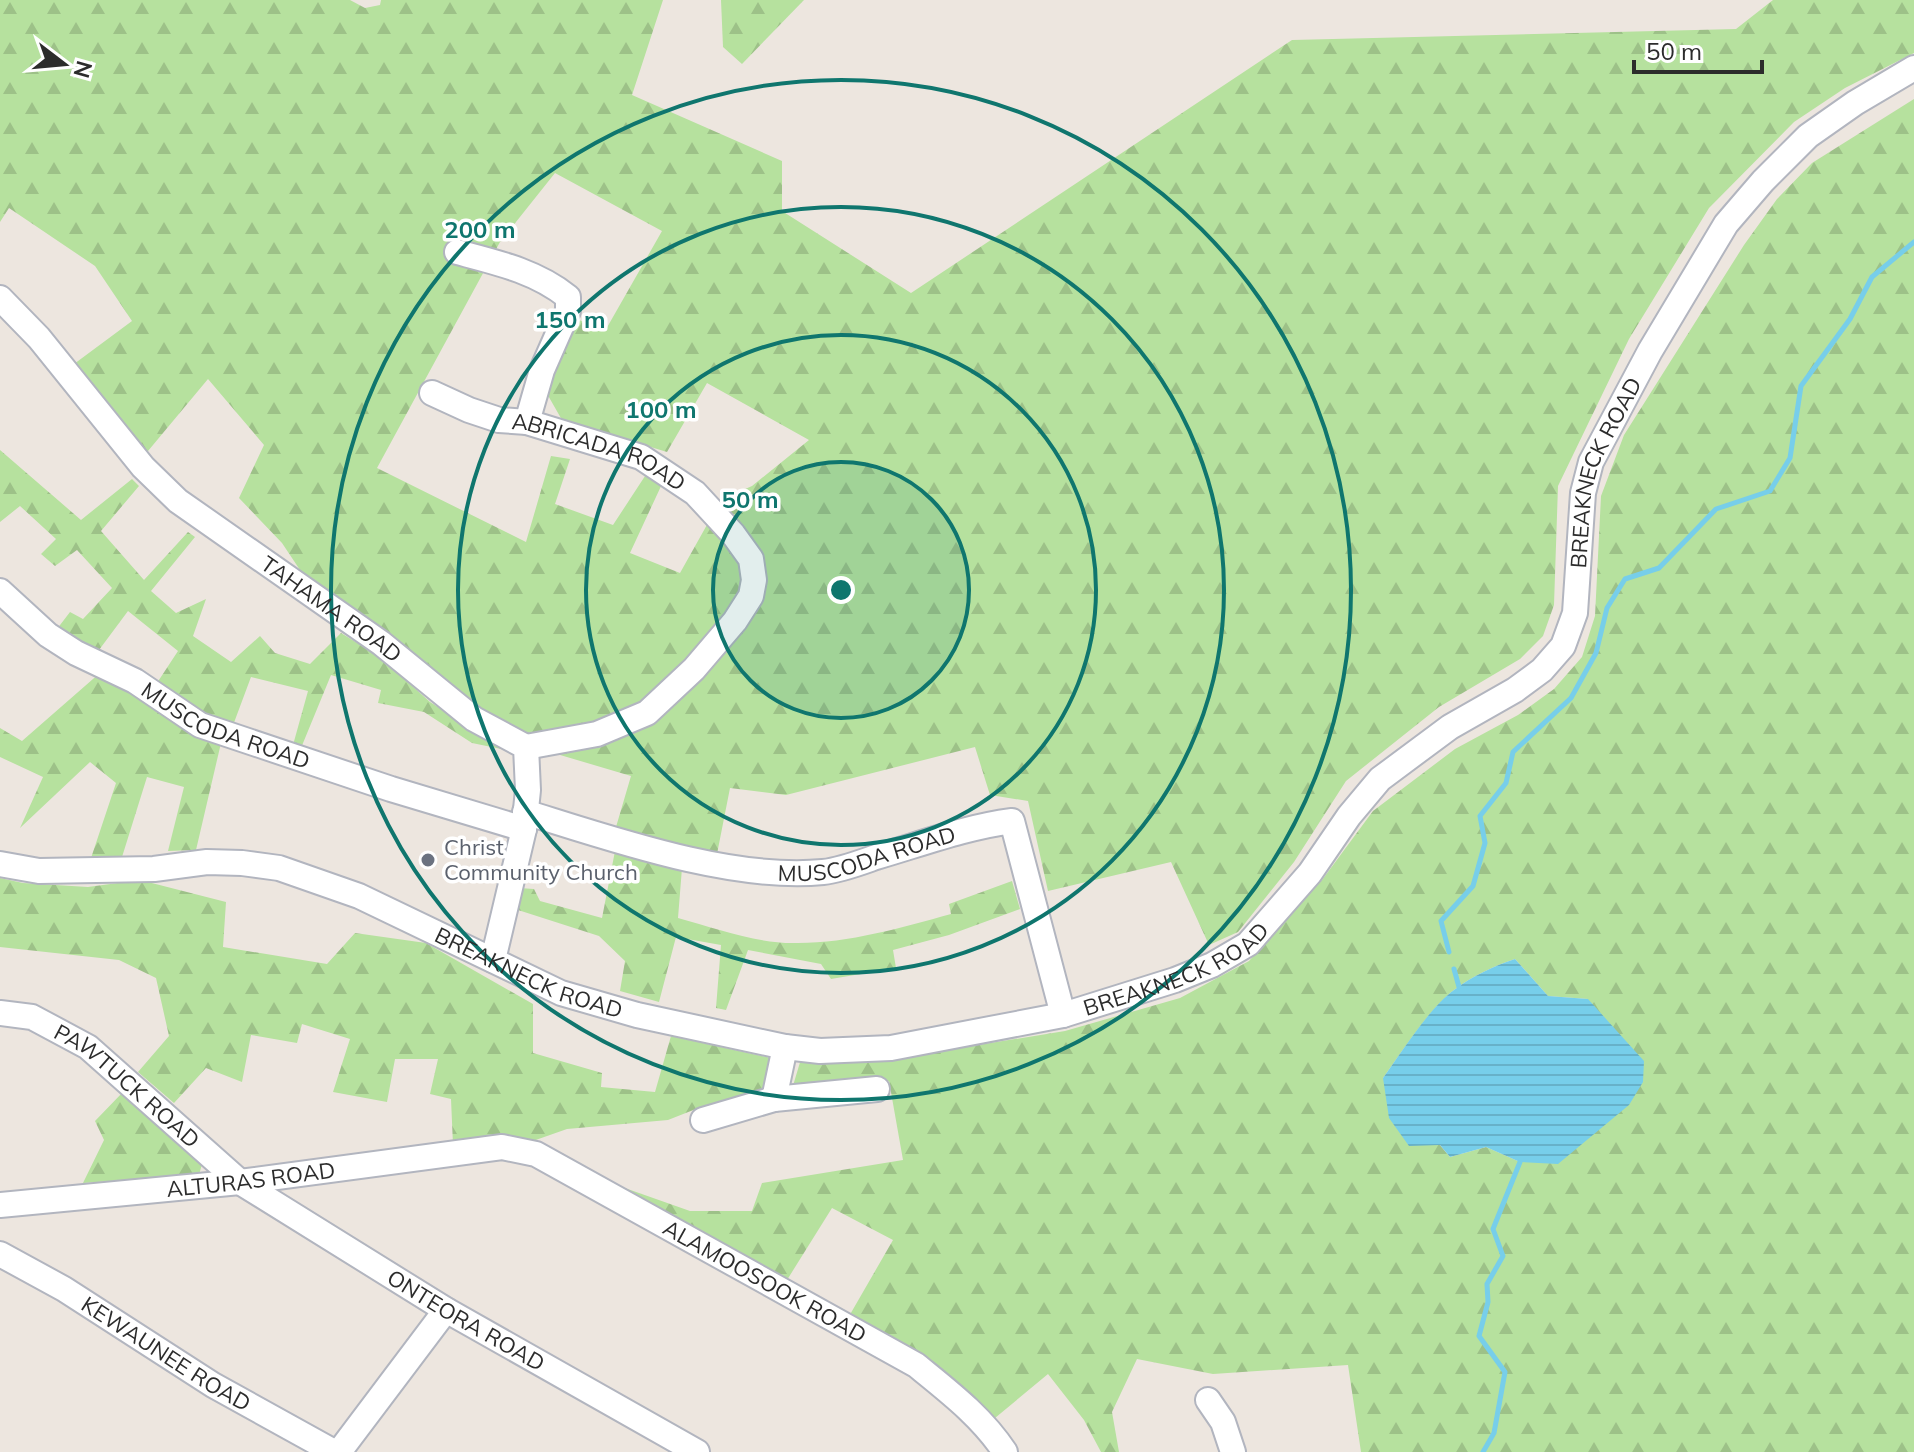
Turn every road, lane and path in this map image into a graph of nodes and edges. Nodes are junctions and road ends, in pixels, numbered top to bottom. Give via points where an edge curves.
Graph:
1 (1914, 68) edge
2 (457, 252) dead end
3 (0, 298) edge
4 (432, 393) dead end
5 (527, 422) junction
6 (0, 591) edge
7 (526, 747) junction
8 (524, 820) junction
9 (0, 864) edge
10 (493, 960) junction
11 (0, 1013) edge
12 (1063, 1015) junction
13 (785, 1047) junction
14 (877, 1089) dead end
15 (774, 1099) junction
16 (703, 1120) dead end
17 (502, 1147) joint
18 (240, 1182) junction
19 (0, 1205) edge
20 (0, 1254) edge
21 (446, 1310) junction
22 (1208, 1400) dead end
23 (336, 1452) edge
24 (697, 1452) edge
25 (1005, 1452) edge
26 (1233, 1452) edge

1 - 12 street, BREAKNECK ROAD via 1808,136 1726,224 1591,462 1583,493 1575,613 1563,646 1542,670 1450,727 1380,779 1310,873 1248,944 1175,980
2 - 5 street via 515,268 568,297 568,311
3 - 7 street, TAHAMA ROAD via 178,501 381,643 474,719
4 - 5 street, ABRICADA ROAD via 499,420
5 - 7 street, ABRICADA ROAD via 641,457 695,493 751,559 754,580 751,596 735,621 647,713 597,734
6 - 8 street, MUSCODA ROAD via 48,635 135,681 200,725 391,789
7 - 8 street
8 - 10 street
8 - 12 street, MUSCODA ROAD via 764,872 824,872 1012,821
9 - 10 street, BREAKNECK ROAD via 39,871 154,869 207,862 279,868 359,896
10 - 13 street, BREAKNECK ROAD via 561,993
11 - 18 street, PAWTUCK ROAD via 32,1017 88,1047
12 - 13 street, BREAKNECK ROAD via 891,1048
13 - 15 street
14 - 15 street
15 - 16 street
17 - 18 street, ALTURAS ROAD
17 - 25 street, ALAMOOSOOK ROAD via 536,1154 916,1365 965,1404
18 - 19 street, ALTURAS ROAD
18 - 21 street, ONTEORA ROAD
20 - 23 street, KEWAUNEE ROAD via 213,1385
21 - 23 street
21 - 24 street, ONTEORA ROAD
22 - 26 street

